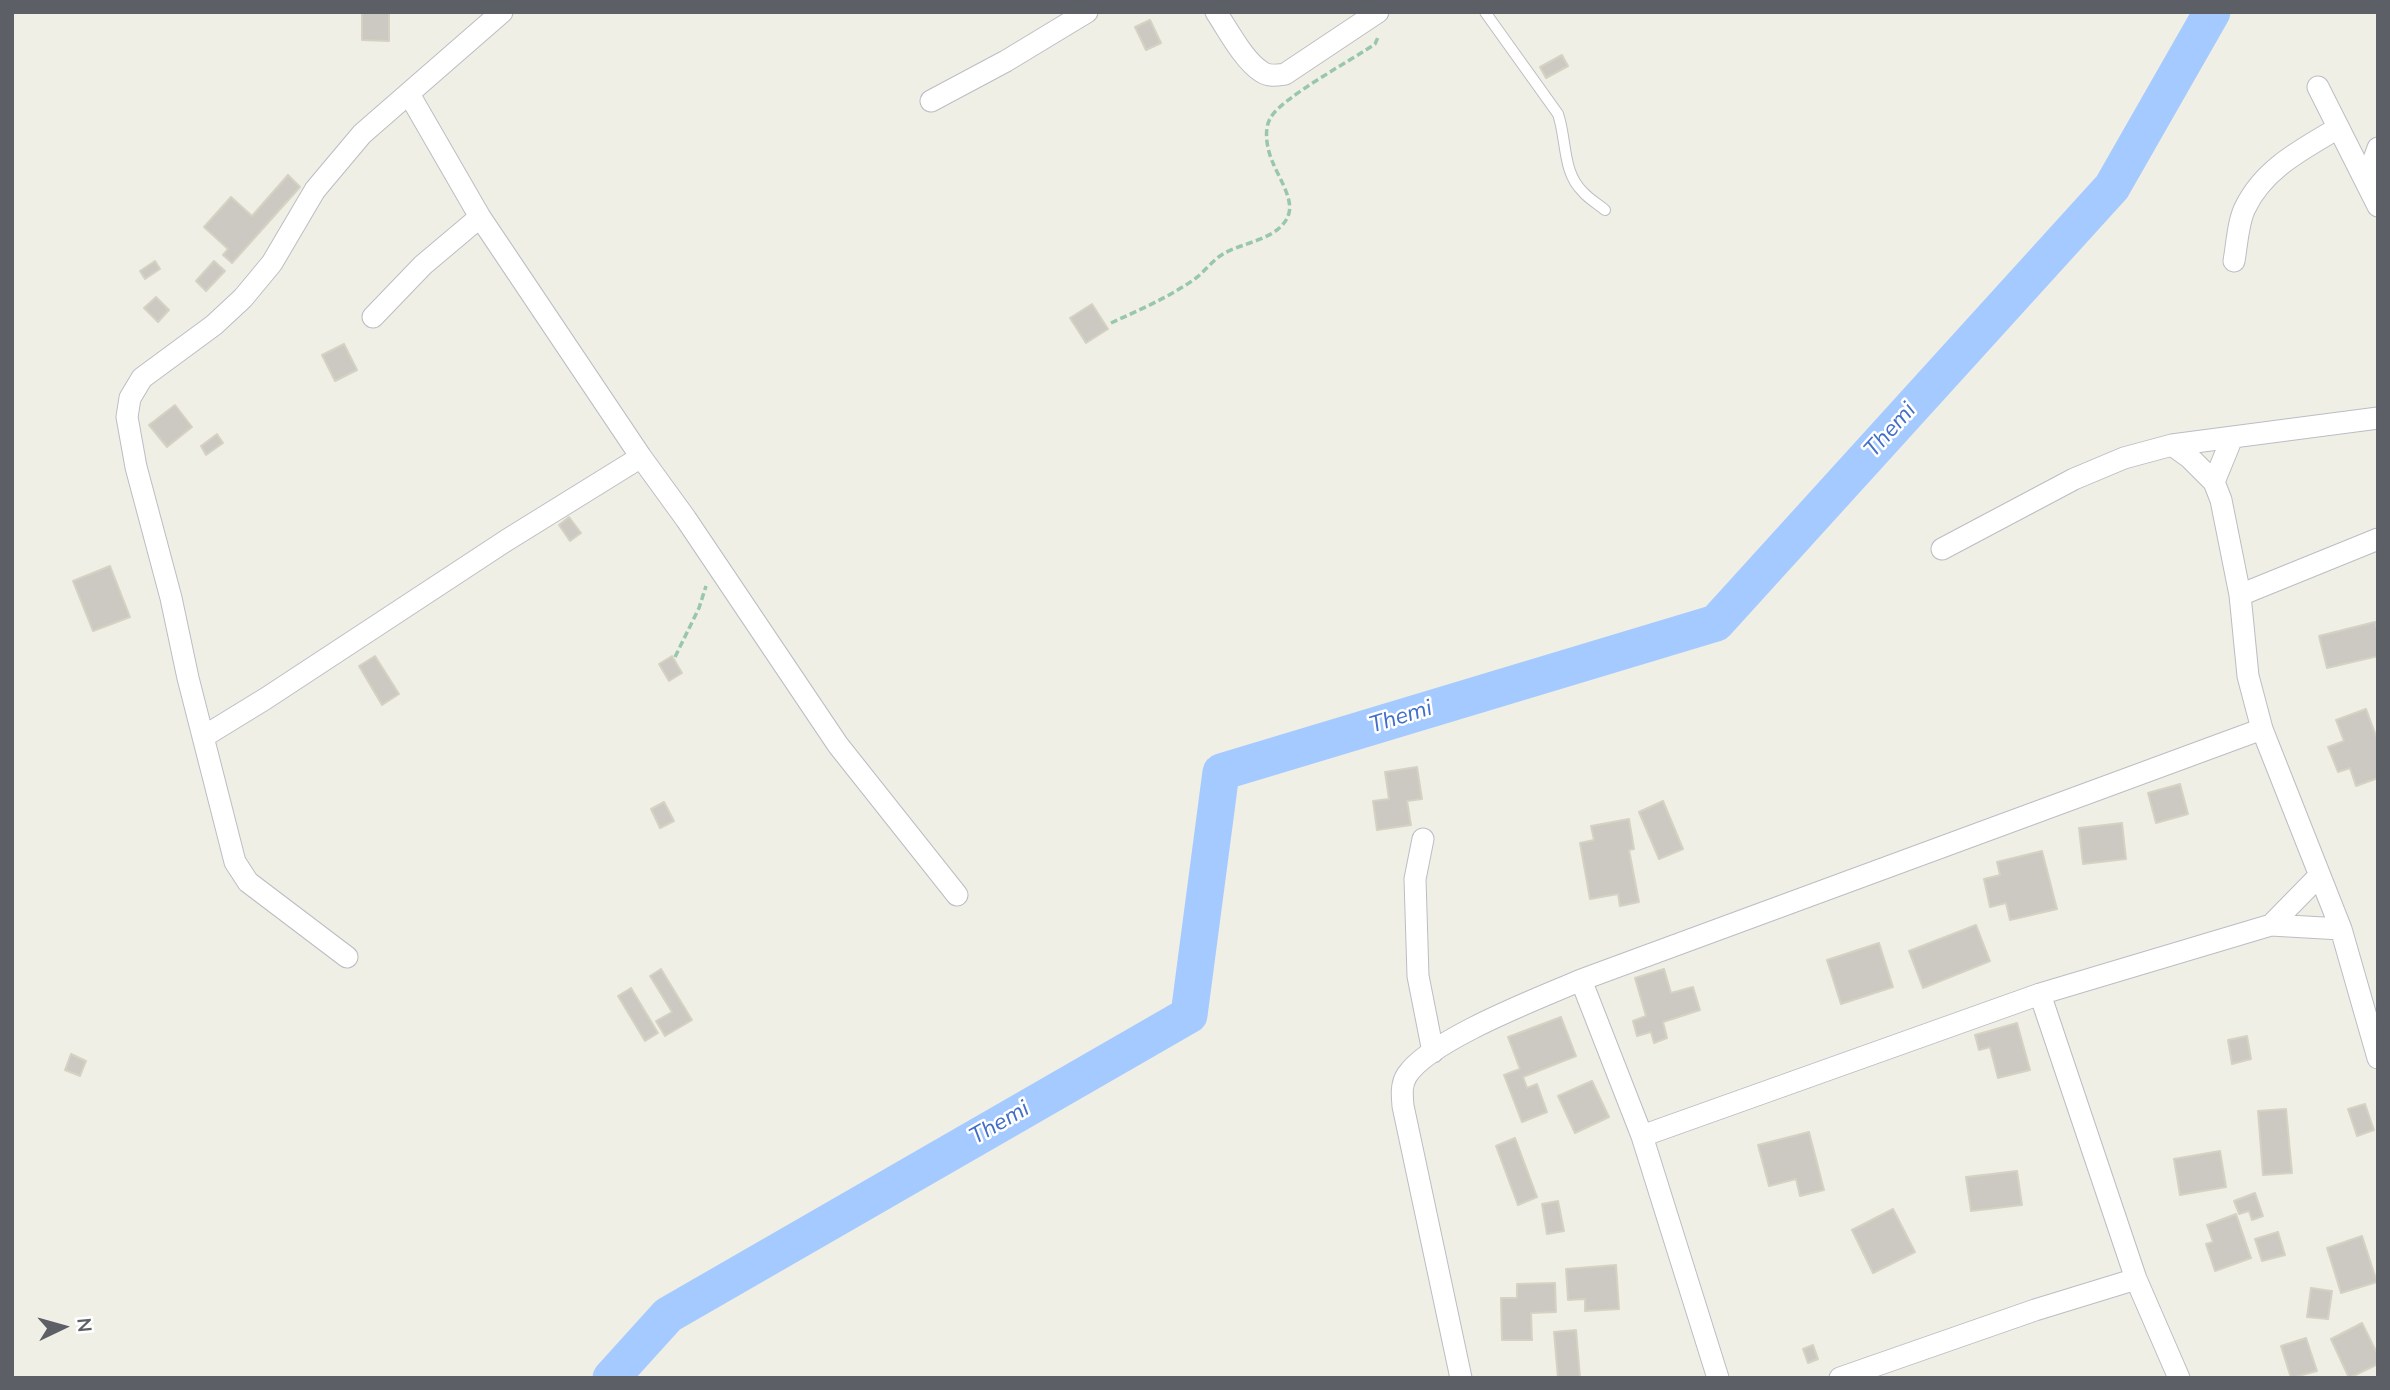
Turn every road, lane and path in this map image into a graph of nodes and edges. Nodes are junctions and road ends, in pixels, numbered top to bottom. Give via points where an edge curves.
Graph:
1 (502, 12) edge
2 (1087, 12) edge
3 (1216, 12) edge
4 (1485, 12) edge
5 (1379, 18) edge
6 (2318, 87) dead end
7 (409, 94) junction
8 (931, 101) dead end
9 (2338, 128) junction
10 (2378, 148) edge
11 (2366, 181) junction
12 (2378, 206) edge
13 (1605, 210) dead end
14 (480, 217) junction
15 (2234, 261) dead end
16 (373, 317) dead end
17 (1111, 323) dead end
18 (2378, 418) edge
19 (2232, 438) junction
20 (2172, 445) junction
21 (641, 457) junction
22 (2214, 482) junction
23 (2378, 539) edge
24 (1942, 549) dead end
25 (713, 560) junction
26 (2240, 595) junction
27 (675, 657) dead end
28 (2262, 729) junction
29 (203, 737) junction
30 (1423, 839) dead end
31 (2319, 876) junction
32 (957, 895) dead end
33 (2271, 925) junction
34 (2341, 929) junction
35 (346, 957) dead end
36 (1581, 980) junction
37 (2040, 994) junction
38 (2376, 1051) edge
39 (1433, 1052) junction
40 (1642, 1136) junction
41 (2136, 1279) junction
42 (1461, 1378) edge
43 (1718, 1378) edge
44 (1840, 1378) edge
45 (2179, 1378) edge

1 - 7 street
2 - 8 street
3 - 5 street via 1255,65 1264,74 1275,75 1285,74
4 - 13 lane via 1558,114 1571,175 1581,191
5 - 17 path via 1375,44 1270,117 1266,133 1270,157 1289,200 1285,221 1273,232 1223,254 1196,278
6 - 9 street
7 - 14 street
7 - 29 street via 362,134 315,190 272,263 243,298 142,378 130,398 127,417 136,467
9 - 11 street
9 - 15 street via 2287,158 2261,182 2244,209
10 - 11 street
11 - 12 street
14 - 16 street via 423,265
14 - 21 street
18 - 19 street
19 - 20 street
19 - 22 street
20 - 22 street
20 - 24 street via 2074,479
21 - 25 street
21 - 29 street
22 - 26 street
23 - 26 street
25 - 27 path via 699,608
25 - 32 street via 838,745
26 - 28 street via 2248,676
28 - 31 street
28 - 36 street
29 - 35 street via 241,872
30 - 39 street via 1415,879 1418,976
31 - 33 street
31 - 34 street
33 - 34 street
33 - 37 street
34 - 38 street
36 - 39 street via 1482,1024
36 - 40 street
37 - 40 street
37 - 41 street
39 - 42 street via 1408,1074 1402,1089 1403,1106
40 - 43 street
41 - 44 street
41 - 45 street

